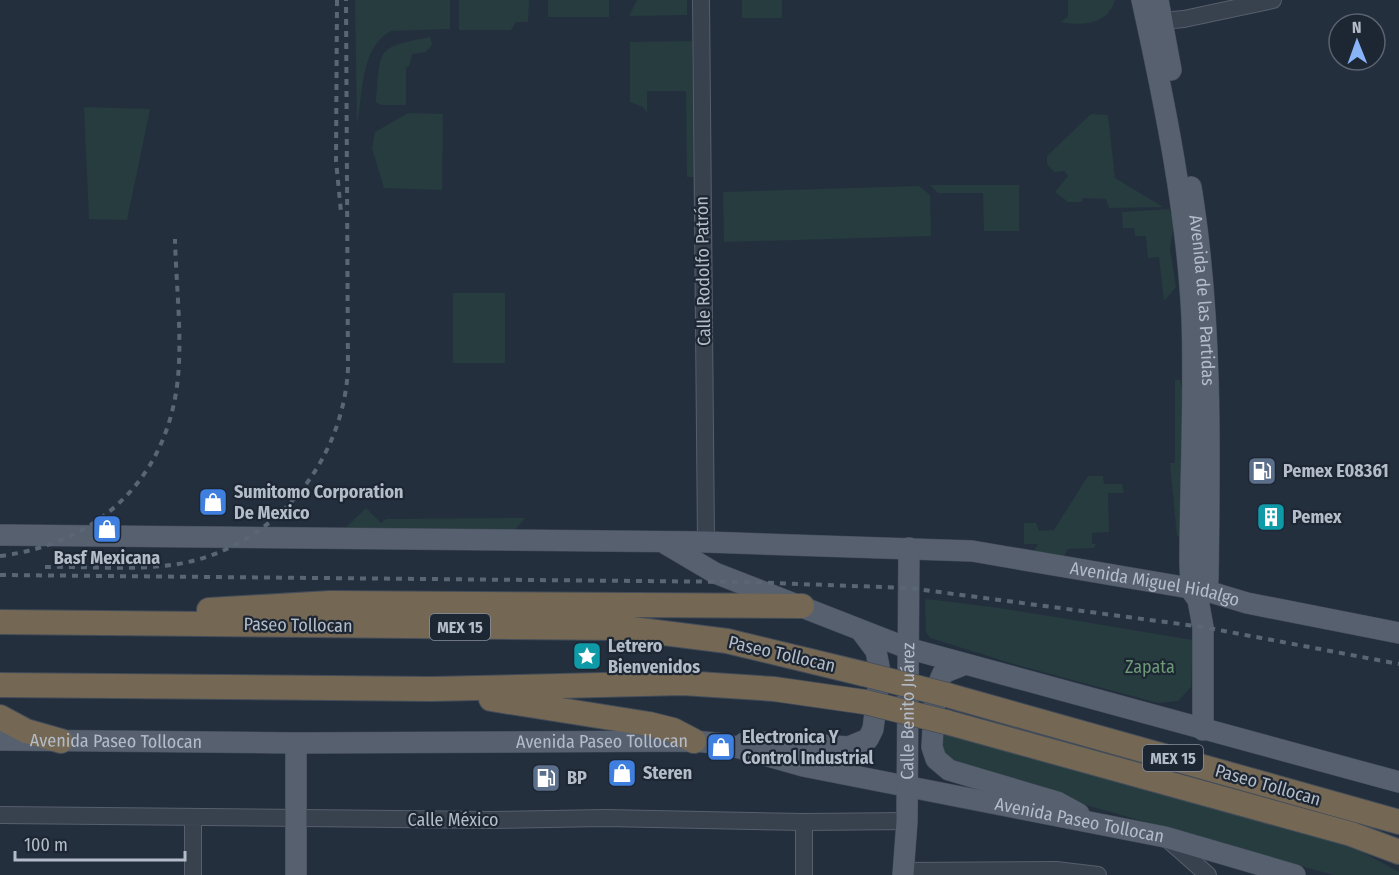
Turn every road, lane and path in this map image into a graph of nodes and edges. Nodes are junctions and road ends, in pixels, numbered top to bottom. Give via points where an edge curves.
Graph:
1 (700, 0) edge
2 (1142, 0) edge
3 (1158, 0) edge
4 (1273, 0) edge
5 (1162, 21) junction
6 (0, 535) edge
7 (705, 542) junction
8 (665, 543) junction
9 (909, 548) junction
10 (1198, 594) junction
11 (802, 606) junction
12 (0, 622) edge
13 (51, 623) junction
14 (860, 631) junction
15 (1399, 633) edge
16 (907, 648) junction
17 (963, 664) junction
18 (0, 685) edge
19 (432, 689) junction
20 (0, 717) edge
21 (1203, 730) junction
22 (0, 740) edge
23 (61, 741) junction
24 (694, 741) junction
25 (296, 743) junction
26 (725, 744) junction
27 (1399, 782) edge
28 (907, 785) junction
29 (0, 815) edge
30 (194, 818) junction
31 (296, 818) junction
32 (907, 820) junction
33 (804, 822) junction
34 (1399, 822) edge
35 (1092, 824) junction
36 (1351, 834) junction
37 (1165, 837) junction
38 (1399, 852) edge
39 (1399, 862) edge
40 (903, 873) edge
41 (194, 875) edge
42 (296, 875) edge
43 (804, 875) edge
44 (1098, 875) edge
45 (1208, 875) edge
46 (1295, 875) edge

1 - 7 street, Calle Rodolfo Patrón
2 - 10 main road, Avenida de las Partidas via 1167,126 1189,284
3 - 5 main road, Avenida de las Partidas
4 - 5 street
5 - 10 main road, Avenida de las Partidas via 1193,198 1204,290 1208,379
6 - 8 main road
7 - 8 main road
7 - 9 main road
8 - 11 main road via 715,573
9 - 10 main road, Avenida Miguel Hidalgo via 985,552
9 - 16 main road, Calle Benito Juárez
10 - 15 main road, Avenida Miguel Hidalgo
10 - 21 main road, Avenida de las Partidas via 1203,627
11 - 13 highway via 330,603 116,615
11 - 14 main road
12 - 13 highway, Paseo Tollocan / MEX 15
13 - 34 highway, Paseo Tollocan / MEX 15, bridge via 624,628 727,640 948,695
14 - 16 main road
14 - 26 main road via 876,651 880,672 873,729 864,742 849,747 774,742
16 - 17 main road
16 - 28 main road, Calle Benito Juárez
17 - 21 main road
17 - 35 main road via 947,670 937,683 932,747 939,763 956,773 1057,802
18 - 19 highway, Paseo Tollocan / MEX 15
19 - 24 highway via 649,724
19 - 36 highway, Paseo Tollocan / MEX 15, bridge via 683,683 774,689 865,702
20 - 23 highway via 26,731
21 - 27 main road
22 - 23 main road, Avenida Paseo Tollocan
23 - 25 main road, Avenida Paseo Tollocan
24 - 25 main road, Avenida Paseo Tollocan
24 - 26 main road, Avenida Paseo Tollocan
25 - 31 main road
26 - 28 main road, Avenida Paseo Tollocan via 803,766
28 - 32 main road, Calle Benito Juárez
28 - 35 main road, Avenida Paseo Tollocan
29 - 30 street, Calle México
30 - 31 street, Calle México
30 - 41 street
31 - 33 street, Calle México
31 - 42 main road
32 - 33 street, Calle México
32 - 40 main road, Calle Benito Juárez
33 - 43 street
35 - 37 main road, Avenida Paseo Tollocan
36 - 38 highway, Paseo Tollocan / MEX 15
36 - 39 main road
37 - 45 street
37 - 46 main road, Avenida Paseo Tollocan
40 - 44 street via 1056,870

